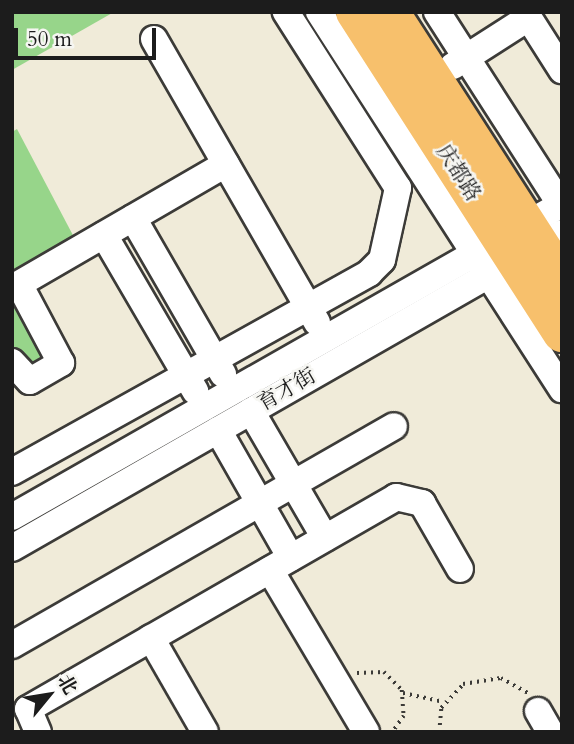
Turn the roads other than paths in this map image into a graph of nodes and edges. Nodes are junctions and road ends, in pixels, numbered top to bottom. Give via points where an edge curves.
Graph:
1 (286, 12) edge
2 (319, 12) edge
3 (355, 12) edge
4 (390, 12) edge
5 (437, 12) edge
6 (526, 15) edge
7 (154, 38) dead end
8 (466, 58) junction
9 (562, 70) edge
10 (433, 79) junction
11 (226, 164) junction
12 (561, 205) edge
13 (132, 218) junction
14 (104, 235) junction
15 (515, 247) edge
16 (562, 279) edge
17 (16, 286) edge
18 (309, 307) junction
19 (562, 333) edge
20 (326, 338) junction
21 (214, 360) junction
22 (12, 362) edge
23 (186, 376) junction
24 (562, 389) edge
25 (232, 391) junction
26 (204, 407) junction
27 (251, 411) junction
28 (394, 426) dead end
29 (218, 430) junction
30 (12, 472) edge
31 (293, 483) junction
32 (259, 503) junction
33 (12, 517) edge
34 (325, 538) junction
35 (12, 548) edge
36 (280, 564) junction
37 (460, 569) dead end
38 (151, 638) junction
39 (12, 645) edge
40 (38, 732) edge
41 (205, 732) edge
42 (366, 732) edge

1 - 18 street via 398,188 399,201 382,260
2 - 15 street
3 - 15 highway, 庆都路
4 - 10 highway, 庆都路
5 - 8 street
6 - 8 street
6 - 9 street
7 - 11 street
8 - 10 street
8 - 12 street
10 - 15 highway, 庆都路
11 - 13 street
11 - 18 street
12 - 15 street, 育才街
13 - 14 street
13 - 21 street
14 - 17 street
14 - 23 street
15 - 16 highway, 庆都路
15 - 19 highway, 庆都路
15 - 20 street, 育才街
15 - 24 street
15 - 27 street, 育才街
17 - 22 street via 61,357 58,367 30,382
18 - 20 street
18 - 21 street
20 - 25 street, 育才街
21 - 23 street
21 - 25 street
23 - 26 street
23 - 30 street
25 - 26 street, 育才街
26 - 33 street, 育才街
27 - 29 street, 育才街
27 - 31 street
28 - 31 street
29 - 32 street
29 - 35 street, 育才街
31 - 32 street
31 - 34 street
32 - 36 street
32 - 39 street
34 - 36 street
34 - 37 street via 396,497 414,496
36 - 38 street
36 - 42 street
38 - 40 street via 29,709
38 - 41 street

